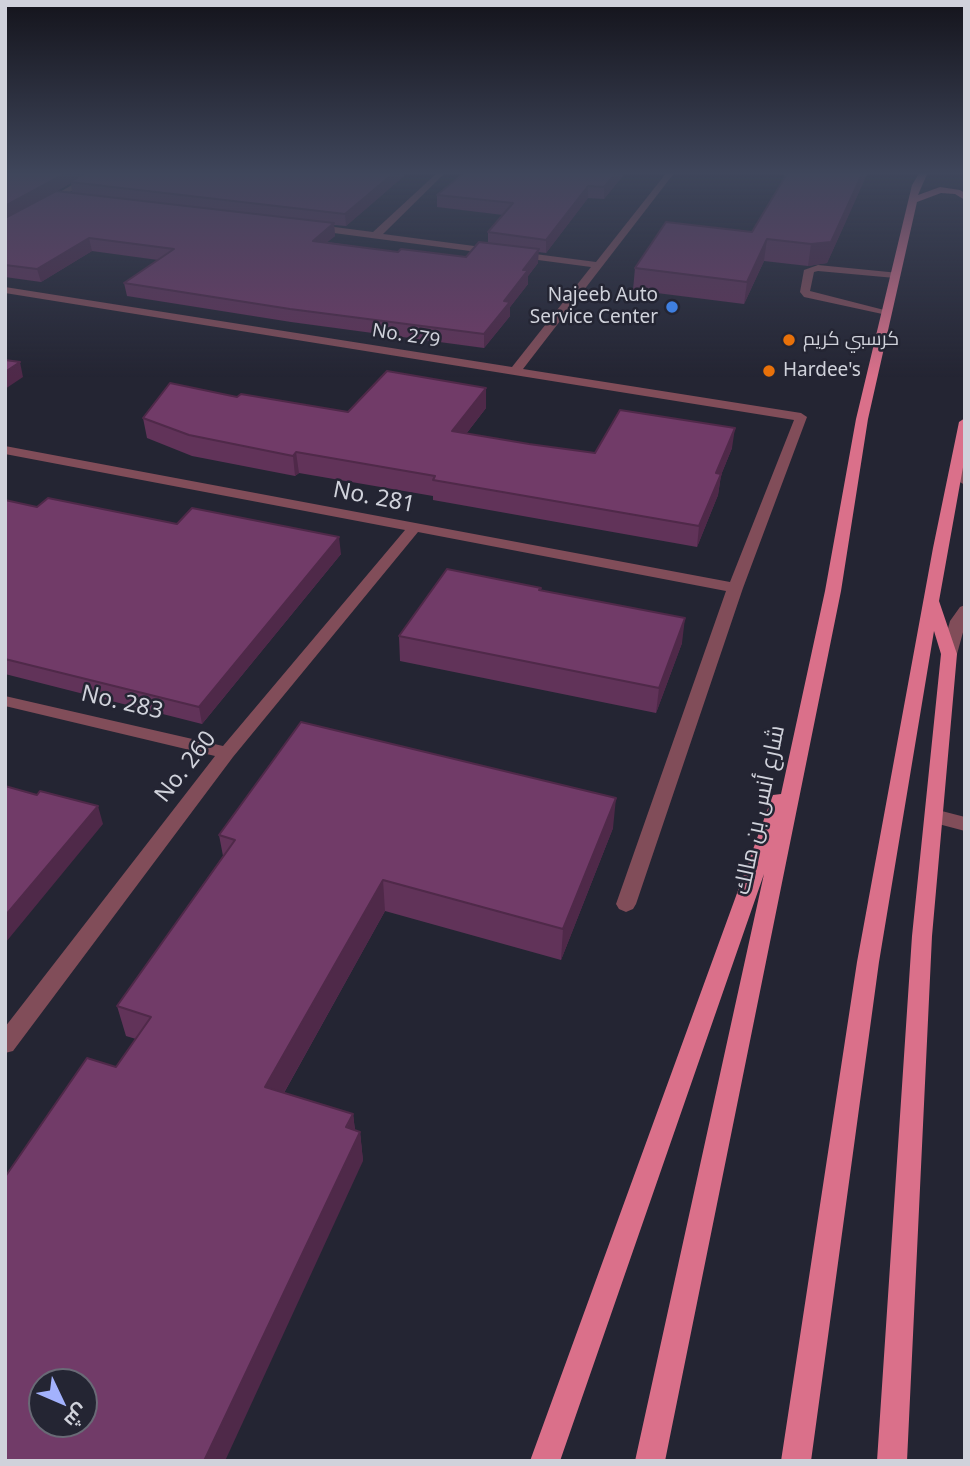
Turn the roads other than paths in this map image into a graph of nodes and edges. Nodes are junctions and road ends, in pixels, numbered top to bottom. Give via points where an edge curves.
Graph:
1 (416, 240) edge
2 (617, 240) edge
3 (903, 240) edge
4 (598, 265) junction
5 (895, 275) junction
6 (5, 290) edge
7 (887, 312) junction
8 (515, 371) junction
9 (965, 422) edge
10 (5, 450) edge
11 (959, 456) junction
12 (965, 481) edge
13 (414, 528) junction
14 (735, 588) junction
15 (931, 599) junction
16 (965, 610) edge
17 (949, 654) junction
18 (5, 701) edge
19 (803, 737) junction
20 (227, 753) junction
21 (934, 816) junction
22 (965, 824) edge
23 (626, 904) dead end
24 (5, 1044) edge
25 (545, 1461) edge
26 (650, 1461) edge
27 (796, 1461) edge
28 (892, 1461) edge

1 - 4 street
2 - 4 street
3 - 5 main road, شارع أنس بن مالك
4 - 8 street
5 - 7 main road, شارع أنس بن مالك
5 - 7 street via 809,270 807,295
6 - 8 street, No. 279
7 - 19 main road, شارع أنس بن مالك via 862,419
8 - 14 street, No. 279 via 801,417
9 - 11 main road
10 - 13 street, No. 281
11 - 12 street
11 - 15 main road
13 - 14 street, No. 281
13 - 20 street, No. 260
14 - 23 street
15 - 17 main road
15 - 27 main road via 868,962
16 - 17 street
17 - 21 main road
18 - 20 street, No. 283
19 - 25 main road
19 - 26 main road, شارع أنس بن مالك
20 - 24 street, No. 260
21 - 22 street
21 - 28 main road via 922,936

